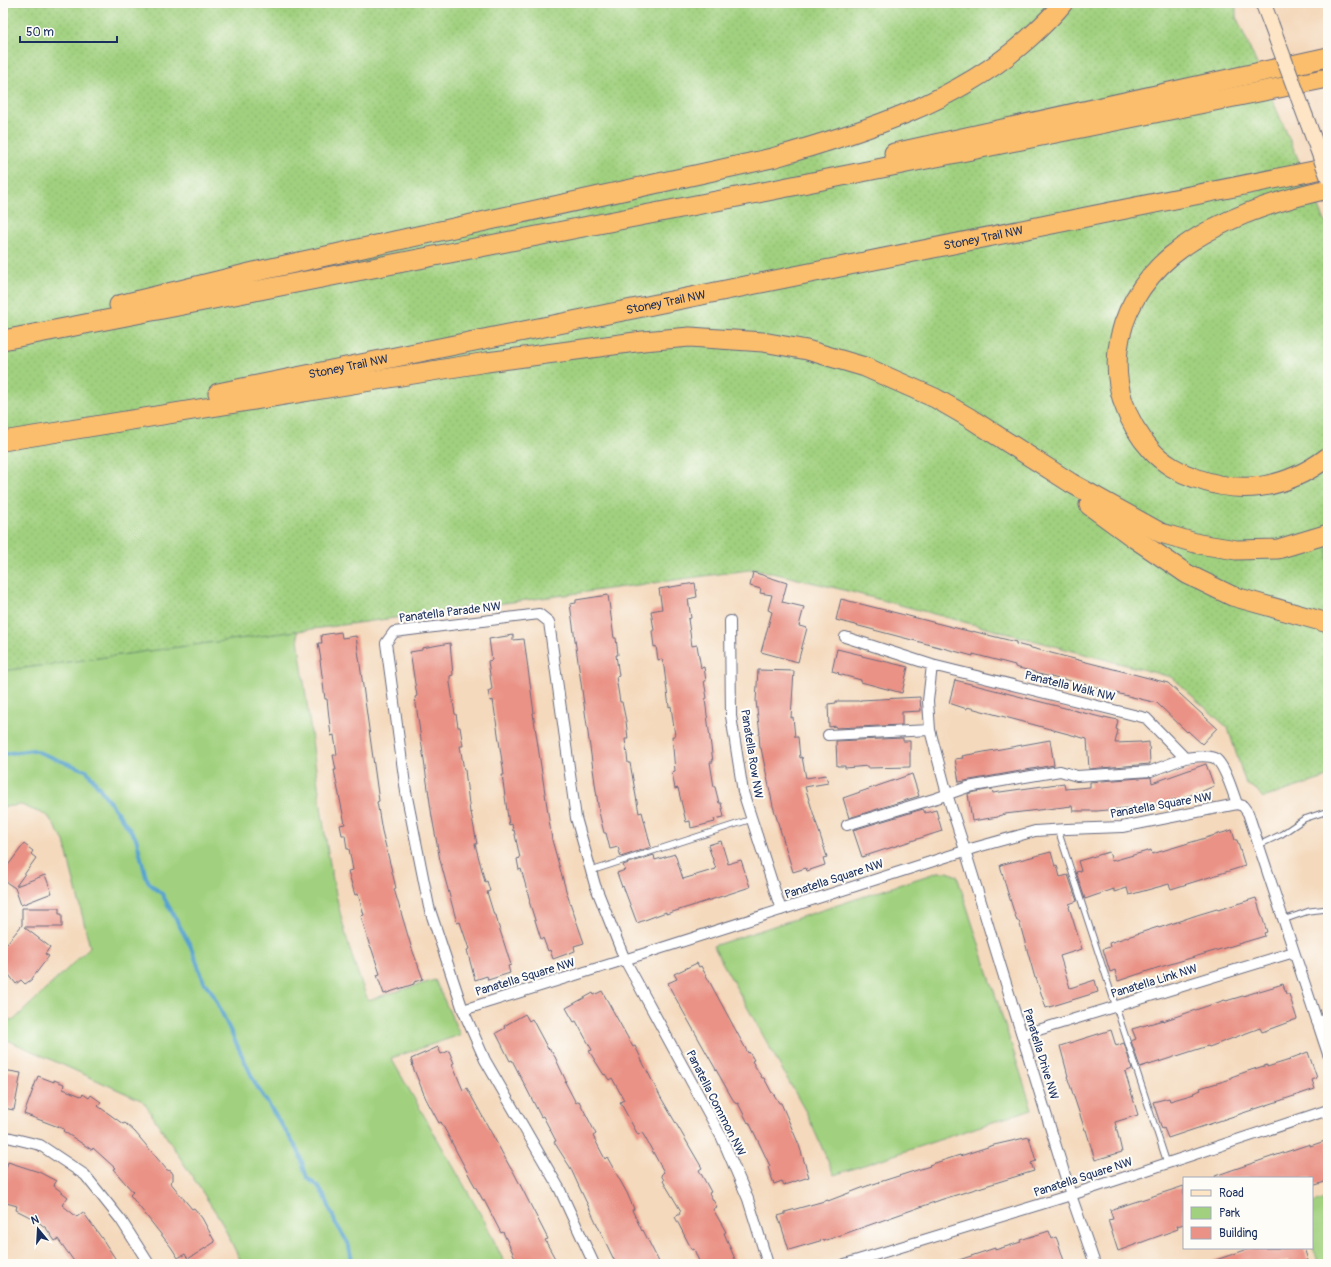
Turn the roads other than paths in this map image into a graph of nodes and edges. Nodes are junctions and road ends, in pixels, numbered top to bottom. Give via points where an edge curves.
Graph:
1 (1063, 3) edge
2 (1263, 3) edge
3 (1328, 57) edge
4 (1325, 79) edge
5 (1328, 168) edge
6 (1328, 177) edge
7 (1328, 189) edge
8 (773, 190) junction
9 (3, 334) edge
10 (3, 340) edge
11 (3, 437) edge
12 (3, 441) edge
13 (1328, 457) edge
14 (1071, 483) junction
15 (1328, 534) edge
16 (730, 621) dead end
17 (1328, 623) edge
18 (845, 638) dead end
19 (932, 665) junction
20 (930, 730) junction
21 (828, 735) dead end
22 (1185, 758) junction
23 (947, 794) junction
24 (1237, 804) junction
25 (1328, 811) edge
26 (752, 819) junction
27 (847, 825) dead end
28 (1058, 830) junction
29 (1259, 845) junction
30 (965, 850) junction
31 (591, 871) junction
32 (1328, 909) edge
33 (781, 910) junction
34 (1283, 920) junction
35 (1294, 952) junction
36 (625, 960) junction
37 (1115, 1006) junction
38 (463, 1010) junction
39 (1328, 1019) edge
40 (1317, 1022) junction
41 (1022, 1035) junction
42 (1328, 1054) edge
43 (1328, 1110) edge
44 (3, 1136) edge
45 (1167, 1163) junction
46 (1070, 1195) junction
47 (149, 1264) edge
48 (594, 1264) edge
49 (768, 1264) edge
50 (845, 1264) edge
51 (1095, 1264) edge

1 - 9 highway via 1018,48 968,83 899,117 831,141 772,158 258,271
2 - 6 main road, bridge
3 - 8 highway via 895,152
4 - 8 highway
5 - 11 highway, Stoney Trail NW
7 - 13 highway via 1247,213 1216,227 1171,257 1155,272 1133,304 1119,341 1117,356 1120,394 1137,432 1152,452 1184,475 1213,485 1258,487 1296,476 1317,466
8 - 10 highway
12 - 14 highway via 488,362 643,340 690,337 762,342 807,350 865,367 935,398
14 - 15 highway via 1161,533 1199,544 1236,550 1278,549
14 - 17 highway via 1075,494 1187,574 1232,596
16 - 26 street, Panatella Row NW via 731,716 743,792
18 - 19 street, Panatella Walk NW
19 - 20 street via 928,701
19 - 22 street, Panatella Walk NW via 1146,718
20 - 21 street
20 - 23 street
22 - 23 street via 1151,771 1077,776 1060,771 968,787
22 - 24 street via 1205,756 1216,759 1228,778
23 - 27 street
23 - 30 street
24 - 28 street, Panatella Square NW via 1122,827
24 - 29 street via 1243,806 1248,813
25 - 29 lane via 1304,819
26 - 31 lane
26 - 33 street, Panatella Row NW
28 - 30 street, Panatella Square NW via 1035,831
28 - 37 lane
29 - 34 street
30 - 33 street, Panatella Square NW
30 - 41 street, Panatella Drive NW
31 - 36 street, Panatella Parade NW
31 - 38 street, Panatella Parade NW via 576,818 548,622 539,614 394,632 386,643 406,792 429,907
32 - 34 lane via 1309,911
33 - 36 street, Panatella Square NW
34 - 35 street
35 - 37 street, Panatella Link NW
35 - 40 street
36 - 38 street, Panatella Square NW
36 - 49 street, Panatella Common NW via 722,1138 748,1199
37 - 41 street, Panatella Link NW
37 - 45 lane
38 - 48 street via 485,1060 559,1188
39 - 40 street
40 - 42 street
41 - 46 street, Panatella Drive NW
43 - 45 street, Panatella Square NW
44 - 47 street via 40,1145 85,1175 121,1220
45 - 46 street, Panatella Square NW
46 - 50 street, Panatella Square NW
46 - 51 street, Panatella Drive NW

